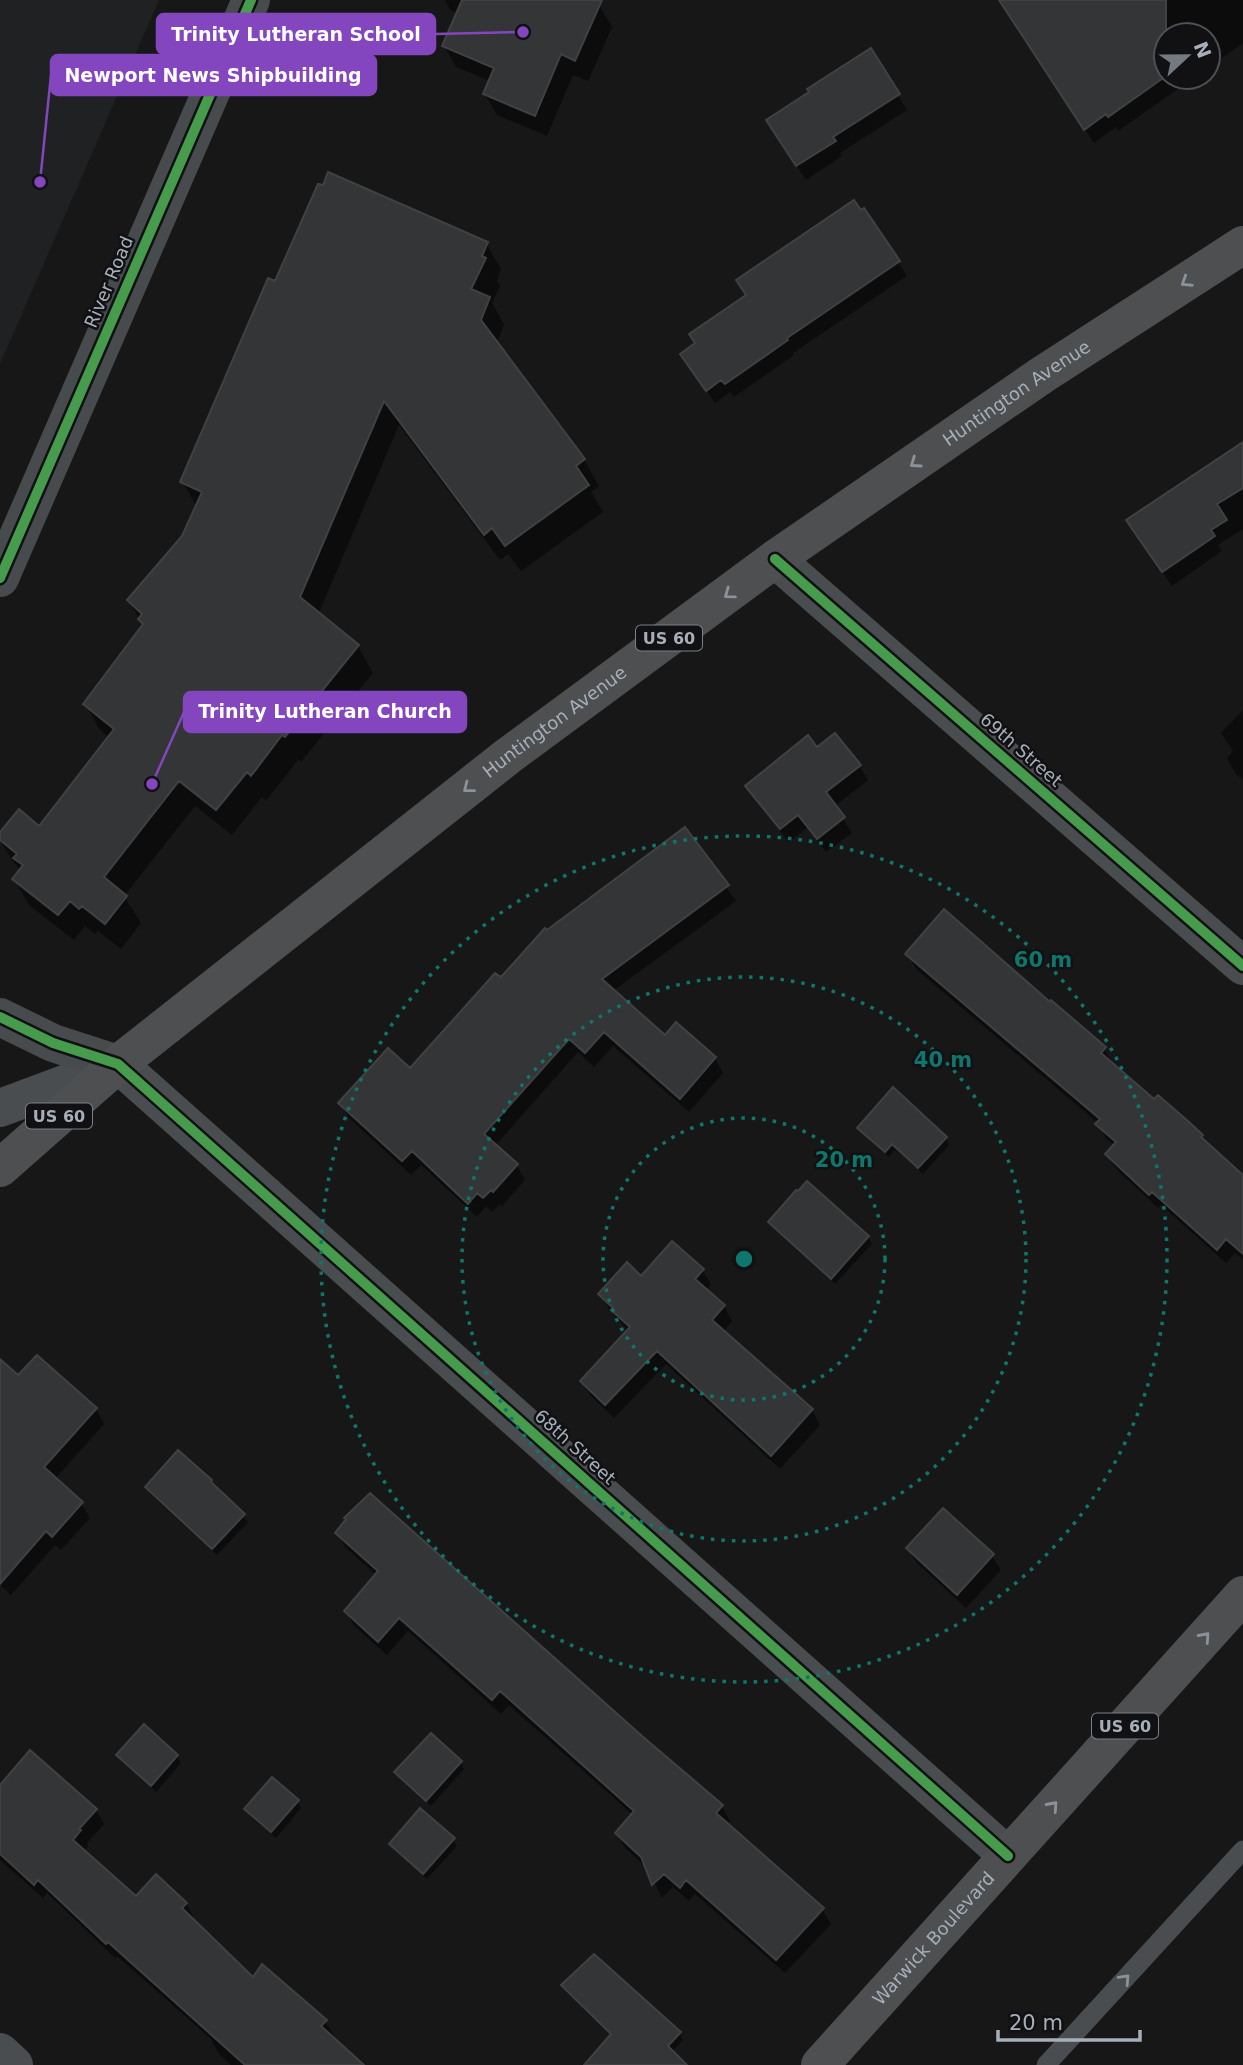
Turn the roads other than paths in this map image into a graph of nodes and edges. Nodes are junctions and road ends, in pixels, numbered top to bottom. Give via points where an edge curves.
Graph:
1 (251, 0) edge
2 (1243, 245) edge
3 (775, 559) junction
4 (0, 578) edge
5 (1243, 966) edge
6 (0, 1017) edge
7 (118, 1064) junction
8 (0, 1108) edge
9 (0, 1168) edge
10 (1243, 1595) edge
11 (1243, 1850) edge
12 (1008, 1856) junction
13 (0, 2052) edge
14 (14, 2065) edge
15 (820, 2065) edge
16 (1046, 2065) edge

1 - 4 street, River Road
2 -> 3 main road, Huntington Avenue / US 60 via 1042,375
3 - 5 street, 69th Street
3 -> 7 main road, Huntington Avenue / US 60 via 508,756
6 - 7 street via 53,1043
7 - 8 street
7 - 9 main road, Huntington Avenue / US 60
7 - 12 street, 68th Street
12 -> 10 main road, Warwick Boulevard / US 60
16 -> 11 lane
12 - 15 main road, Warwick Boulevard / US 60
13 - 14 street

